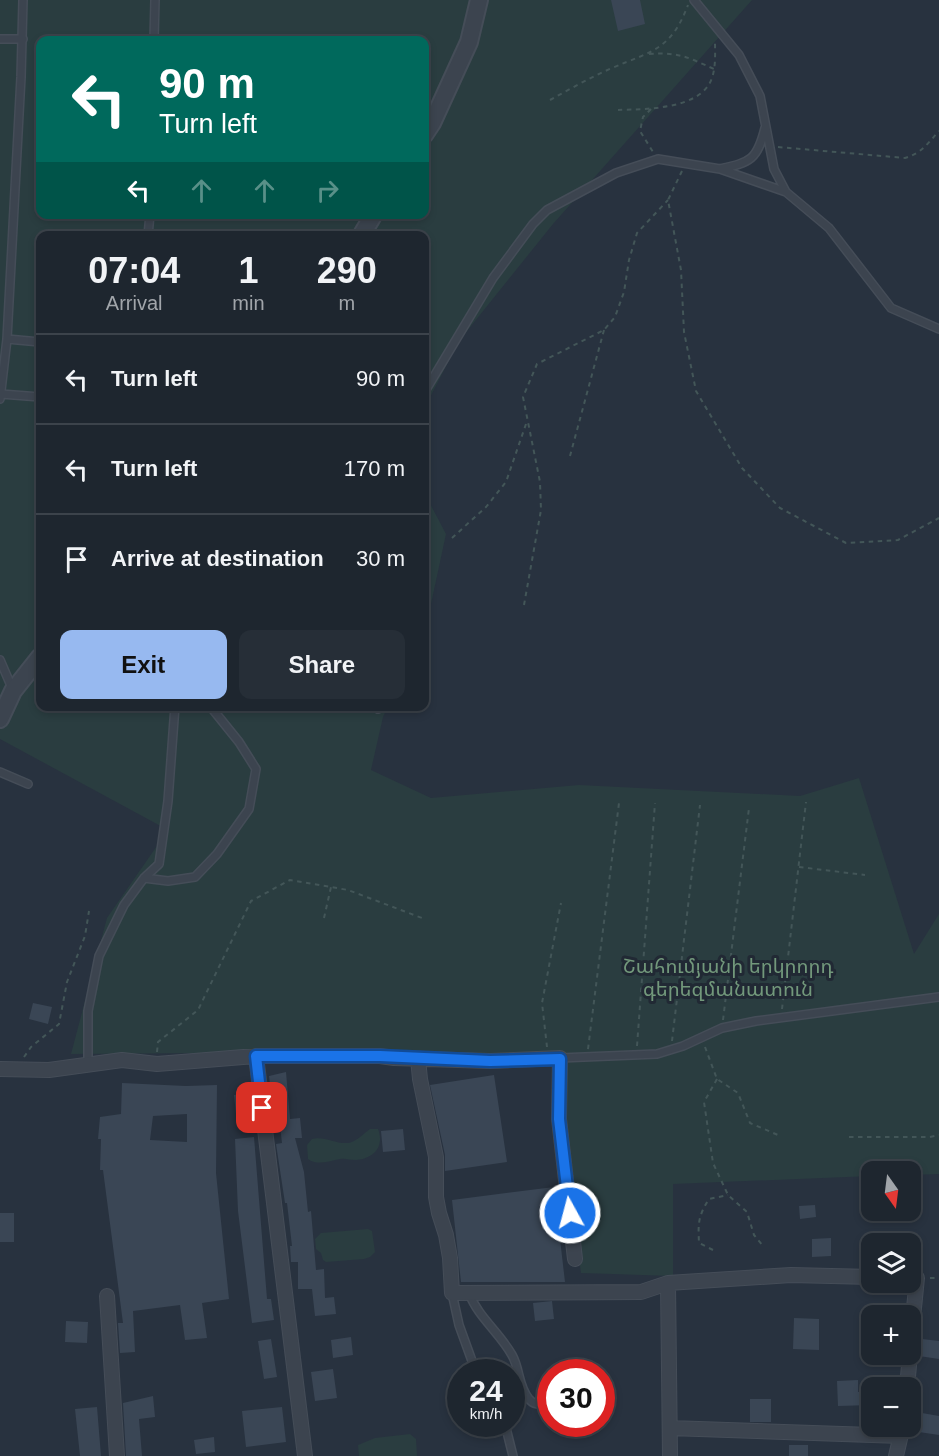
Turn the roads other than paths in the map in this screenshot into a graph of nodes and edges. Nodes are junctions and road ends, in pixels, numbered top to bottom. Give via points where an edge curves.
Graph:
1 (23, 0) edge
2 (155, 0) edge
3 (479, 0) edge
4 (694, 0) edge
5 (154, 36) edge
6 (0, 39) edge
7 (23, 39) junction
8 (766, 126) junction
9 (429, 128) edge
10 (720, 169) junction
11 (786, 192) junction
12 (939, 329) edge
13 (7, 339) junction
14 (36, 342) edge
15 (429, 385) edge
16 (0, 397) edge
17 (36, 397) edge
18 (0, 660) edge
19 (36, 662) edge
20 (13, 691) junction
21 (175, 711) edge
22 (214, 711) edge
23 (0, 719) edge
24 (0, 772) edge
25 (28, 784) dead end
26 (144, 878) junction
27 (939, 997) edge
28 (256, 1056) junction
29 (418, 1059) junction
30 (554, 1059) junction
31 (88, 1064) junction
32 (0, 1069) edge
33 (575, 1259) dead end
34 (861, 1277) edge
35 (668, 1282) junction
36 (452, 1293) junction
37 (469, 1293) junction
38 (107, 1296) dead end
39 (471, 1359) edge
40 (537, 1404) edge
41 (670, 1428) junction
42 (861, 1430) edge
43 (508, 1437) edge
44 (901, 1437) edge
45 (117, 1456) edge
46 (305, 1456) edge
47 (513, 1456) edge
48 (670, 1456) edge
49 (896, 1456) edge

1 - 7 lane
2 - 5 lane
3 - 9 street via 470,42
4 - 8 lane via 739,55 760,96
6 - 7 lane
7 - 13 lane
8 - 10 lane via 760,149 744,164
8 - 11 lane via 774,169
10 - 11 lane
10 - 15 lane via 658,159 615,173 547,210 493,278
11 - 12 lane via 829,228 891,308
13 - 14 lane
13 - 16 lane
16 - 17 lane
18 - 20 lane
19 - 20 street
20 - 23 street
21 - 26 lane via 159,864
22 - 26 lane via 256,769 249,809 195,878
24 - 25 lane
26 - 31 lane via 124,905 99,956 88,1011
27 - 30 lane via 722,1028 657,1054
28 - 29 street
28 - 31 street via 156,1064 122,1060
28 - 46 street
29 - 30 street
29 - 36 street via 436,1157 436,1197 448,1246
30 - 33 street
31 - 32 street via 49,1070
34 - 35 street via 790,1275
35 - 37 street via 641,1292
35 - 41 street
36 - 37 street
36 - 39 lane
37 - 40 lane via 473,1304 513,1356 520,1383 530,1401
38 - 45 street
41 - 42 street
41 - 48 street
43 - 47 lane
44 - 49 street

